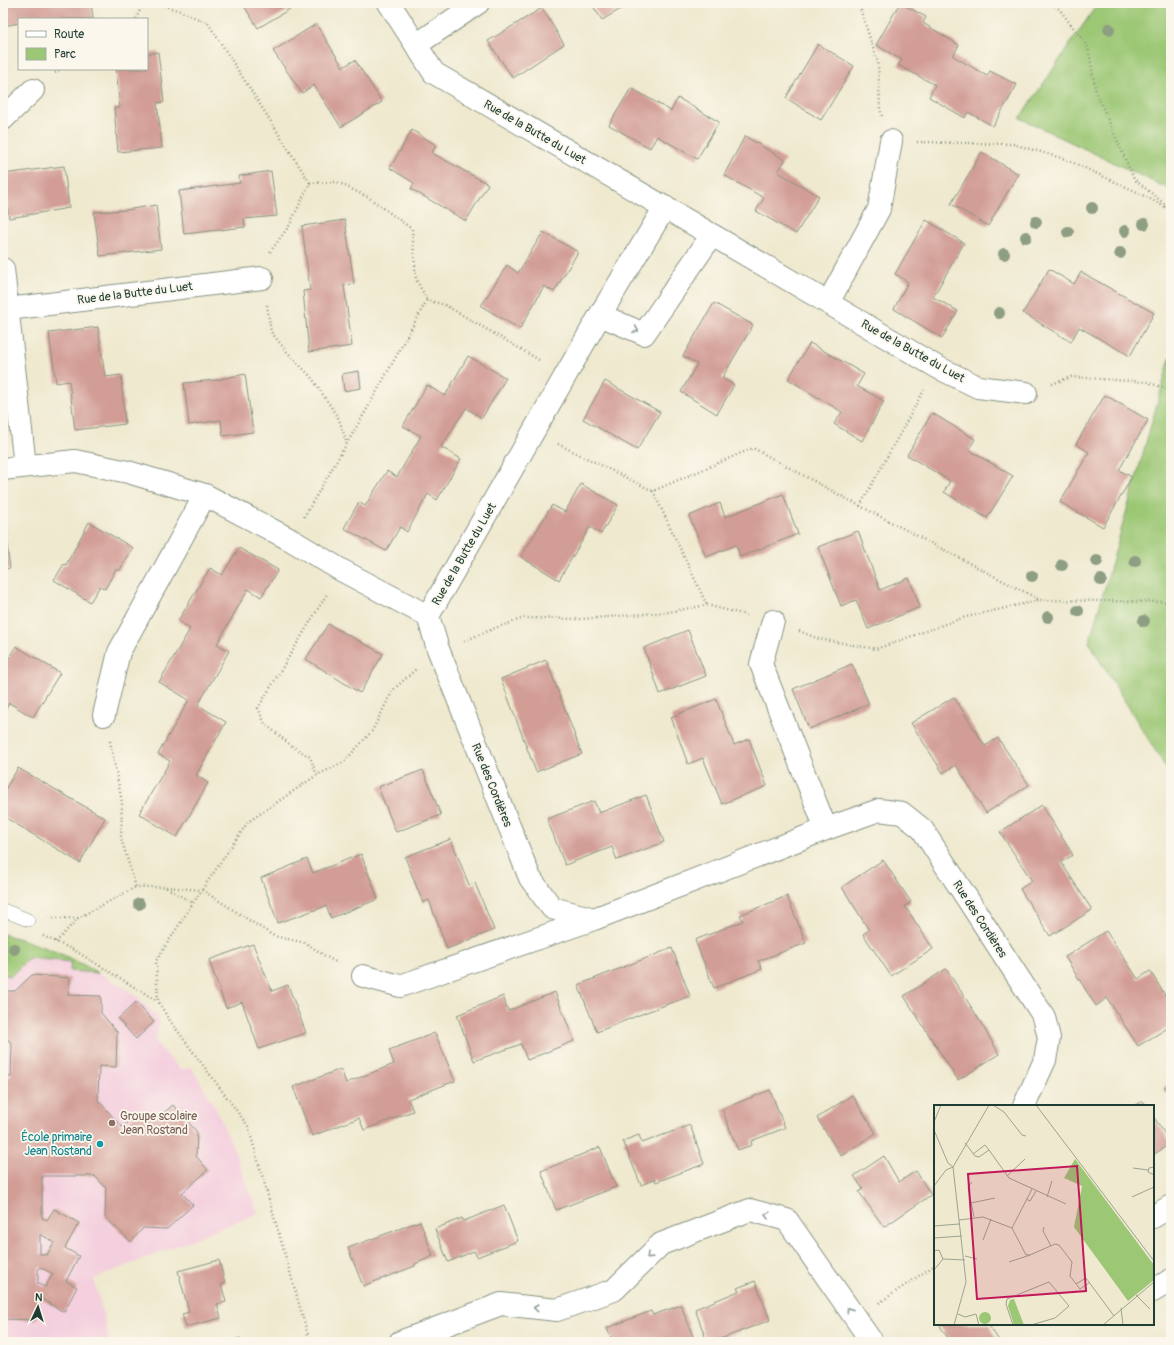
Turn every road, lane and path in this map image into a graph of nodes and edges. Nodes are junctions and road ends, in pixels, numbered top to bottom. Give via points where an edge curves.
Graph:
1 (143, 3) edge
2 (156, 3) edge
3 (389, 3) edge
4 (478, 3) edge
5 (857, 3) edge
6 (1052, 3) edge
7 (136, 18) edge
8 (416, 45) junction
9 (33, 90) dead end
10 (3, 119) edge
11 (891, 141) junction
12 (310, 183) junction
13 (665, 208) junction
14 (1171, 210) edge
15 (712, 235) junction
16 (3, 269) edge
17 (262, 278) junction
18 (427, 300) junction
19 (828, 303) junction
20 (8, 309) junction
21 (600, 315) junction
22 (937, 367) junction
23 (566, 376) junction
24 (1171, 390) edge
25 (1026, 393) joint
26 (534, 432) junction
27 (346, 444) junction
28 (25, 466) junction
29 (3, 469) edge
30 (653, 491) junction
31 (206, 495) junction
32 (860, 506) junction
33 (290, 540) junction
34 (341, 570) junction
35 (1040, 600) junction
36 (1171, 602) edge
37 (707, 605) junction
38 (428, 616) junction
39 (773, 621) junction
40 (438, 649) junction
41 (104, 715) joint
42 (317, 775) junction
43 (826, 829) junction
44 (136, 887) junction
45 (166, 887) junction
46 (202, 890) junction
47 (193, 903) junction
48 (3, 910) edge
49 (594, 919) junction
50 (28, 920) joint
51 (56, 942) junction
52 (363, 976) joint
53 (158, 1001) junction
54 (1024, 1105) edge
55 (1171, 1206) edge
56 (1154, 1216) edge
57 (934, 1266) edge
58 (1171, 1280) edge
59 (1154, 1291) edge
60 (856, 1319) junction
61 (310, 1342) edge
62 (400, 1342) edge
63 (872, 1342) edge

1 - 7 path
2 - 12 path via 208,23
3 - 8 street, Rue de la Butte du Luet
4 - 8 street
5 - 11 path via 878,63 880,108
6 - 14 path via 1088,47 1096,92 1134,179
8 - 13 street, Rue de la Butte du Luet via 434,73
9 - 10 street
11 - 14 path via 1013,144 1065,159
11 - 19 street via 879,209
12 - 17 path via 289,226 270,252
12 - 18 path via 337,182 368,197 412,229 416,279
13 - 15 street, Rue de la Butte du Luet
13 - 21 street, Rue de la Butte du Luet
15 - 19 street, Rue de la Butte du Luet
21 -> 15 street via 644,334
16 - 20 street
17 - 20 street, Rue de la Butte du Luet
17 - 27 path via 271,332 312,378 339,419
18 - 23 path via 445,305
18 - 27 path
19 - 22 street, Rue de la Butte du Luet
20 - 28 street
21 - 23 street, Rue de la Butte du Luet
22 - 25 street, Rue de la Butte du Luet via 978,387
22 - 32 path
23 - 26 street, Rue de la Butte du Luet
24 - 25 path via 1147,382 1071,377
26 - 30 path
26 - 38 street, Rue de la Butte du Luet
27 - 33 path
28 - 29 street, Rue de la Butte du Luet
28 - 31 street, Rue de la Butte du Luet via 75,461 128,472
30 - 32 path via 753,448
30 - 37 path
31 - 33 street, Rue de la Butte du Luet
31 - 41 street via 119,652
32 - 35 path
33 - 34 street, Rue de la Butte du Luet
34 - 38 street, Rue de la Butte du Luet
34 - 42 path via 258,708 265,724 310,757
35 - 36 path
35 - 39 path via 962,618 876,649 819,639
37 - 39 path
37 - 40 path via 668,612 598,618 524,618 469,640
38 - 40 street, Rue des Cordières
39 - 43 street via 761,664
40 - 42 path via 393,690 372,731 344,762
40 - 49 street, Rue des Cordières via 530,878 552,908
41 - 44 path via 122,802 121,838
42 - 46 path via 248,822
43 - 49 street, Rue des Cordières
43 - 54 street, Rue des Cordières via 879,810 902,813 922,829 1044,1017 1049,1038 1045,1060
44 - 45 path
44 - 51 path via 78,918
45 - 46 path
45 - 47 path
46 - 47 path
46 - 52 path via 274,936 306,943
47 - 53 path via 156,961
48 - 50 lane
49 - 52 street, Rue des Cordières via 400,986
50 - 51 path via 28,929
51 - 53 path via 98,963
53 - 61 path via 248,1126
55 - 56 street
57 - 60 path
58 - 59 street
60 -> 62 street via 787,1220 750,1210 661,1244 614,1290 557,1310 501,1304
60 - 63 street

